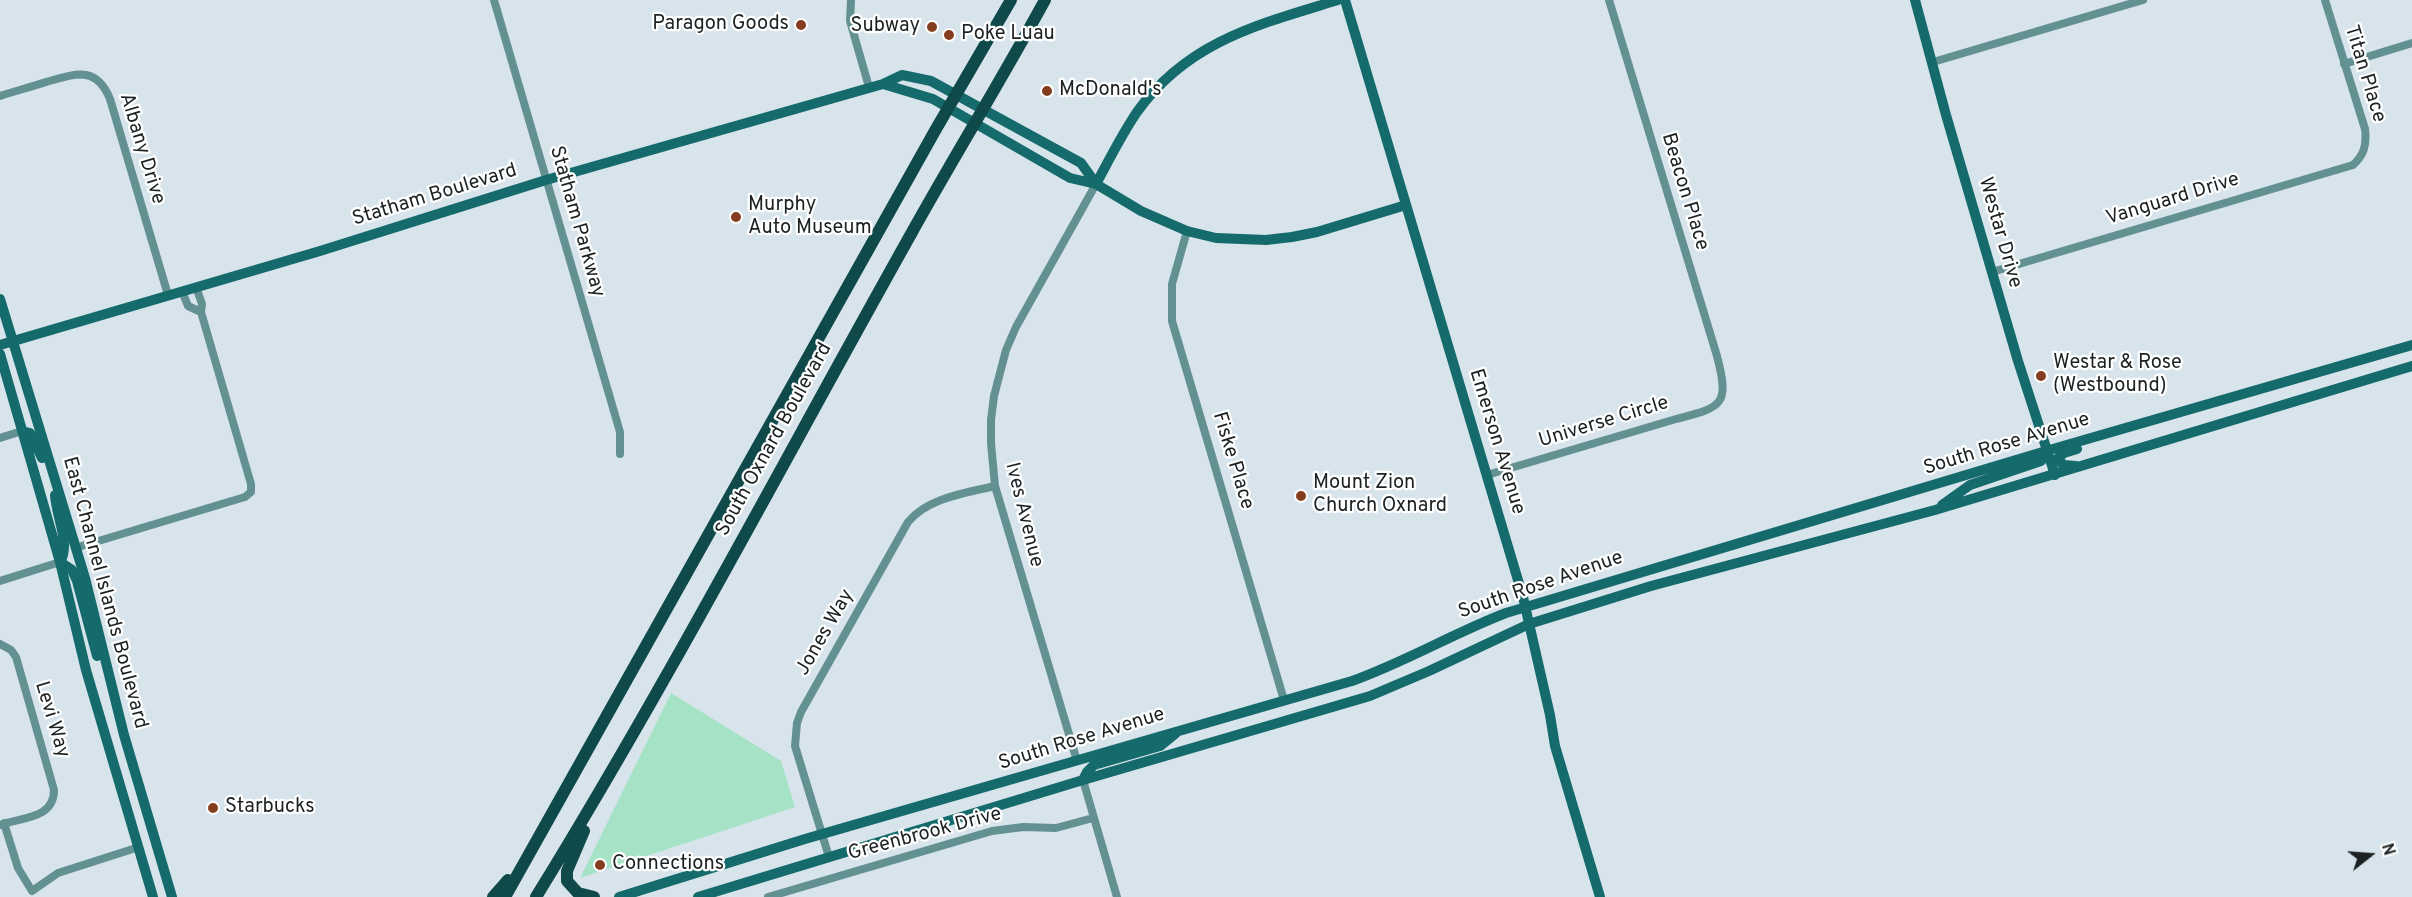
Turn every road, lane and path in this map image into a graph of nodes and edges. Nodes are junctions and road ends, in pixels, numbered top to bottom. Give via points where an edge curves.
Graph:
1 (494, 0) edge
2 (851, 0) edge
3 (1011, 0) edge
4 (1045, 0) edge
5 (1338, 0) edge
6 (1345, 0) edge
7 (1609, 0) edge
8 (1915, 0) edge
9 (2144, 0) edge
10 (2325, 0) edge
11 (2412, 43) edge
12 (1933, 62) junction
13 (2344, 64) junction
14 (882, 84) junction
15 (869, 87) junction
16 (957, 95) junction
17 (0, 96) edge
18 (949, 108) junction
19 (984, 109) junction
20 (975, 124) junction
21 (2361, 158) joint
22 (546, 180) junction
23 (1096, 184) junction
24 (1406, 205) junction
25 (1187, 231) junction
26 (1992, 272) junction
27 (196, 287) junction
28 (182, 291) junction
29 (168, 295) junction
30 (0, 299) edge
31 (201, 312) junction
32 (13, 341) junction
33 (0, 345) edge
34 (2412, 345) edge
35 (0, 354) edge
36 (2412, 366) edge
37 (1722, 393) joint
38 (22, 431) junction
39 (2115, 432) junction
40 (0, 438) edge
41 (2046, 451) junction
42 (620, 454) dead end
43 (2082, 466) junction
44 (2055, 475) junction
45 (1487, 476) junction
46 (54, 478) junction
47 (994, 486) junction
48 (1935, 510) junction
49 (75, 549) junction
50 (60, 562) junction
51 (0, 581) edge
52 (1525, 608) junction
53 (1529, 624) junction
54 (3, 645) edge
55 (108, 676) junction
56 (1284, 700) junction
57 (1180, 729) junction
58 (1077, 761) junction
59 (1083, 780) junction
60 (600, 793) junction
61 (1094, 818) junction
62 (2, 824) edge
63 (822, 835) junction
64 (139, 847) junction
65 (829, 857) junction
66 (525, 861) junction
67 (153, 897) edge
68 (172, 897) edge
69 (493, 897) edge
70 (504, 897) edge
71 (536, 897) edge
72 (594, 897) edge
73 (619, 897) edge
74 (698, 897) edge
75 (768, 897) edge
76 (1117, 897) edge
77 (1600, 897) edge

1 - 22 street, Statham Parkway
2 - 15 street via 850,21
3 - 16 main road, South Oxnard Boulevard
4 - 19 main road, South Oxnard Boulevard
5 - 23 main road via 1253,26 1193,57 1145,102
6 - 24 main road, Emerson Avenue
7 - 37 street, Beacon Place via 1717,356
8 - 12 main road, Westar Drive
9 - 12 street
10 - 13 street, Titan Place
11 - 13 street
12 - 26 main road, Westar Drive
13 - 21 street, Titan Place via 2365,129 2366,146
14 - 15 main road, Statham Boulevard
14 - 16 main road, Statham Boulevard via 902,75 919,77
14 - 18 main road, Statham Boulevard via 924,95
15 - 22 main road, Statham Boulevard
16 - 18 main road, South Oxnard Boulevard
16 - 19 main road, Statham Boulevard
17 - 29 street, Albany Drive via 72,74 87,74 101,82 110,99
18 - 20 main road, Statham Boulevard
18 - 66 main road, South Oxnard Boulevard
19 - 20 main road, South Oxnard Boulevard
19 - 23 main road, Statham Boulevard via 1081,163
20 - 23 main road, Statham Boulevard via 1070,178
20 - 60 main road, South Oxnard Boulevard
21 - 26 street, Vanguard Drive via 2345,169
22 - 27 main road, Statham Boulevard
22 - 42 street, Statham Parkway via 620,432
23 - 25 main road, Statham Boulevard via 1141,211
23 - 47 street, Ives Avenue via 1006,350 991,420
24 - 25 main road, Statham Boulevard via 1292,237 1239,240
24 - 45 main road, Emerson Avenue
25 - 56 street, Fiske Place via 1172,284 1172,321
26 - 41 main road, Westar Drive
27 - 28 main road, Statham Boulevard
27 - 31 street
28 - 29 main road, Statham Boulevard
28 - 31 street via 188,306
29 - 32 main road, Statham Boulevard
30 - 32 main road, East Channel Islands Boulevard
31 - 49 street via 252,492
32 - 33 main road, Statham Boulevard
32 - 46 main road, East Channel Islands Boulevard
34 - 39 main road, South Rose Avenue
35 - 38 main road, East Channel Islands Boulevard
36 - 43 main road, South Rose Avenue
37 - 45 street, Universe Circle via 1715,406 1704,412
38 - 40 street
38 - 46 main road via 30,433
38 - 50 main road, East Channel Islands Boulevard
39 - 41 main road, South Rose Avenue
39 - 43 main road via 2058,458 2063,465
41 - 44 main road, Westar Drive
41 - 48 main road via 2041,461 1971,485
41 - 52 main road, South Rose Avenue
43 - 44 main road, South Rose Avenue
44 - 48 main road, South Rose Avenue
45 - 52 main road, Emerson Avenue
46 - 49 main road, East Channel Islands Boulevard
46 - 50 main road via 64,546
47 - 58 street, Ives Avenue
47 - 63 street, Jones Way via 931,503 914,514 801,712 795,746
48 - 53 main road, South Rose Avenue via 1651,586
49 - 55 main road, East Channel Islands Boulevard
50 - 51 street
50 - 55 main road via 72,570 77,581 91,640
50 - 64 main road, East Channel Islands Boulevard via 86,670
52 - 53 main road, Emerson Avenue
52 - 56 main road, South Rose Avenue via 1467,628 1381,671
53 - 59 main road, South Rose Avenue via 1385,691
53 - 77 main road, Emerson Avenue via 1555,746
54 - 62 street, Levi Way via 19,665 54,797 50,808
55 - 68 main road, East Channel Islands Boulevard
56 - 57 main road, South Rose Avenue
57 - 58 main road, South Rose Avenue
57 - 59 main road via 1160,746 1094,765
58 - 63 main road, South Rose Avenue
59 - 61 street
59 - 65 main road, South Rose Avenue
60 - 71 main road, South Oxnard Boulevard
60 - 72 main road via 567,871 571,887
61 - 75 street, Greenbrook Drive via 1056,828 992,831
61 - 76 street
62 - 64 street via 18,868 32,891 58,873
63 - 65 street, Jones Way
63 - 73 main road, South Rose Avenue
64 - 67 main road, East Channel Islands Boulevard
65 - 74 main road, South Rose Avenue
66 - 69 main road
66 - 70 main road, South Oxnard Boulevard

